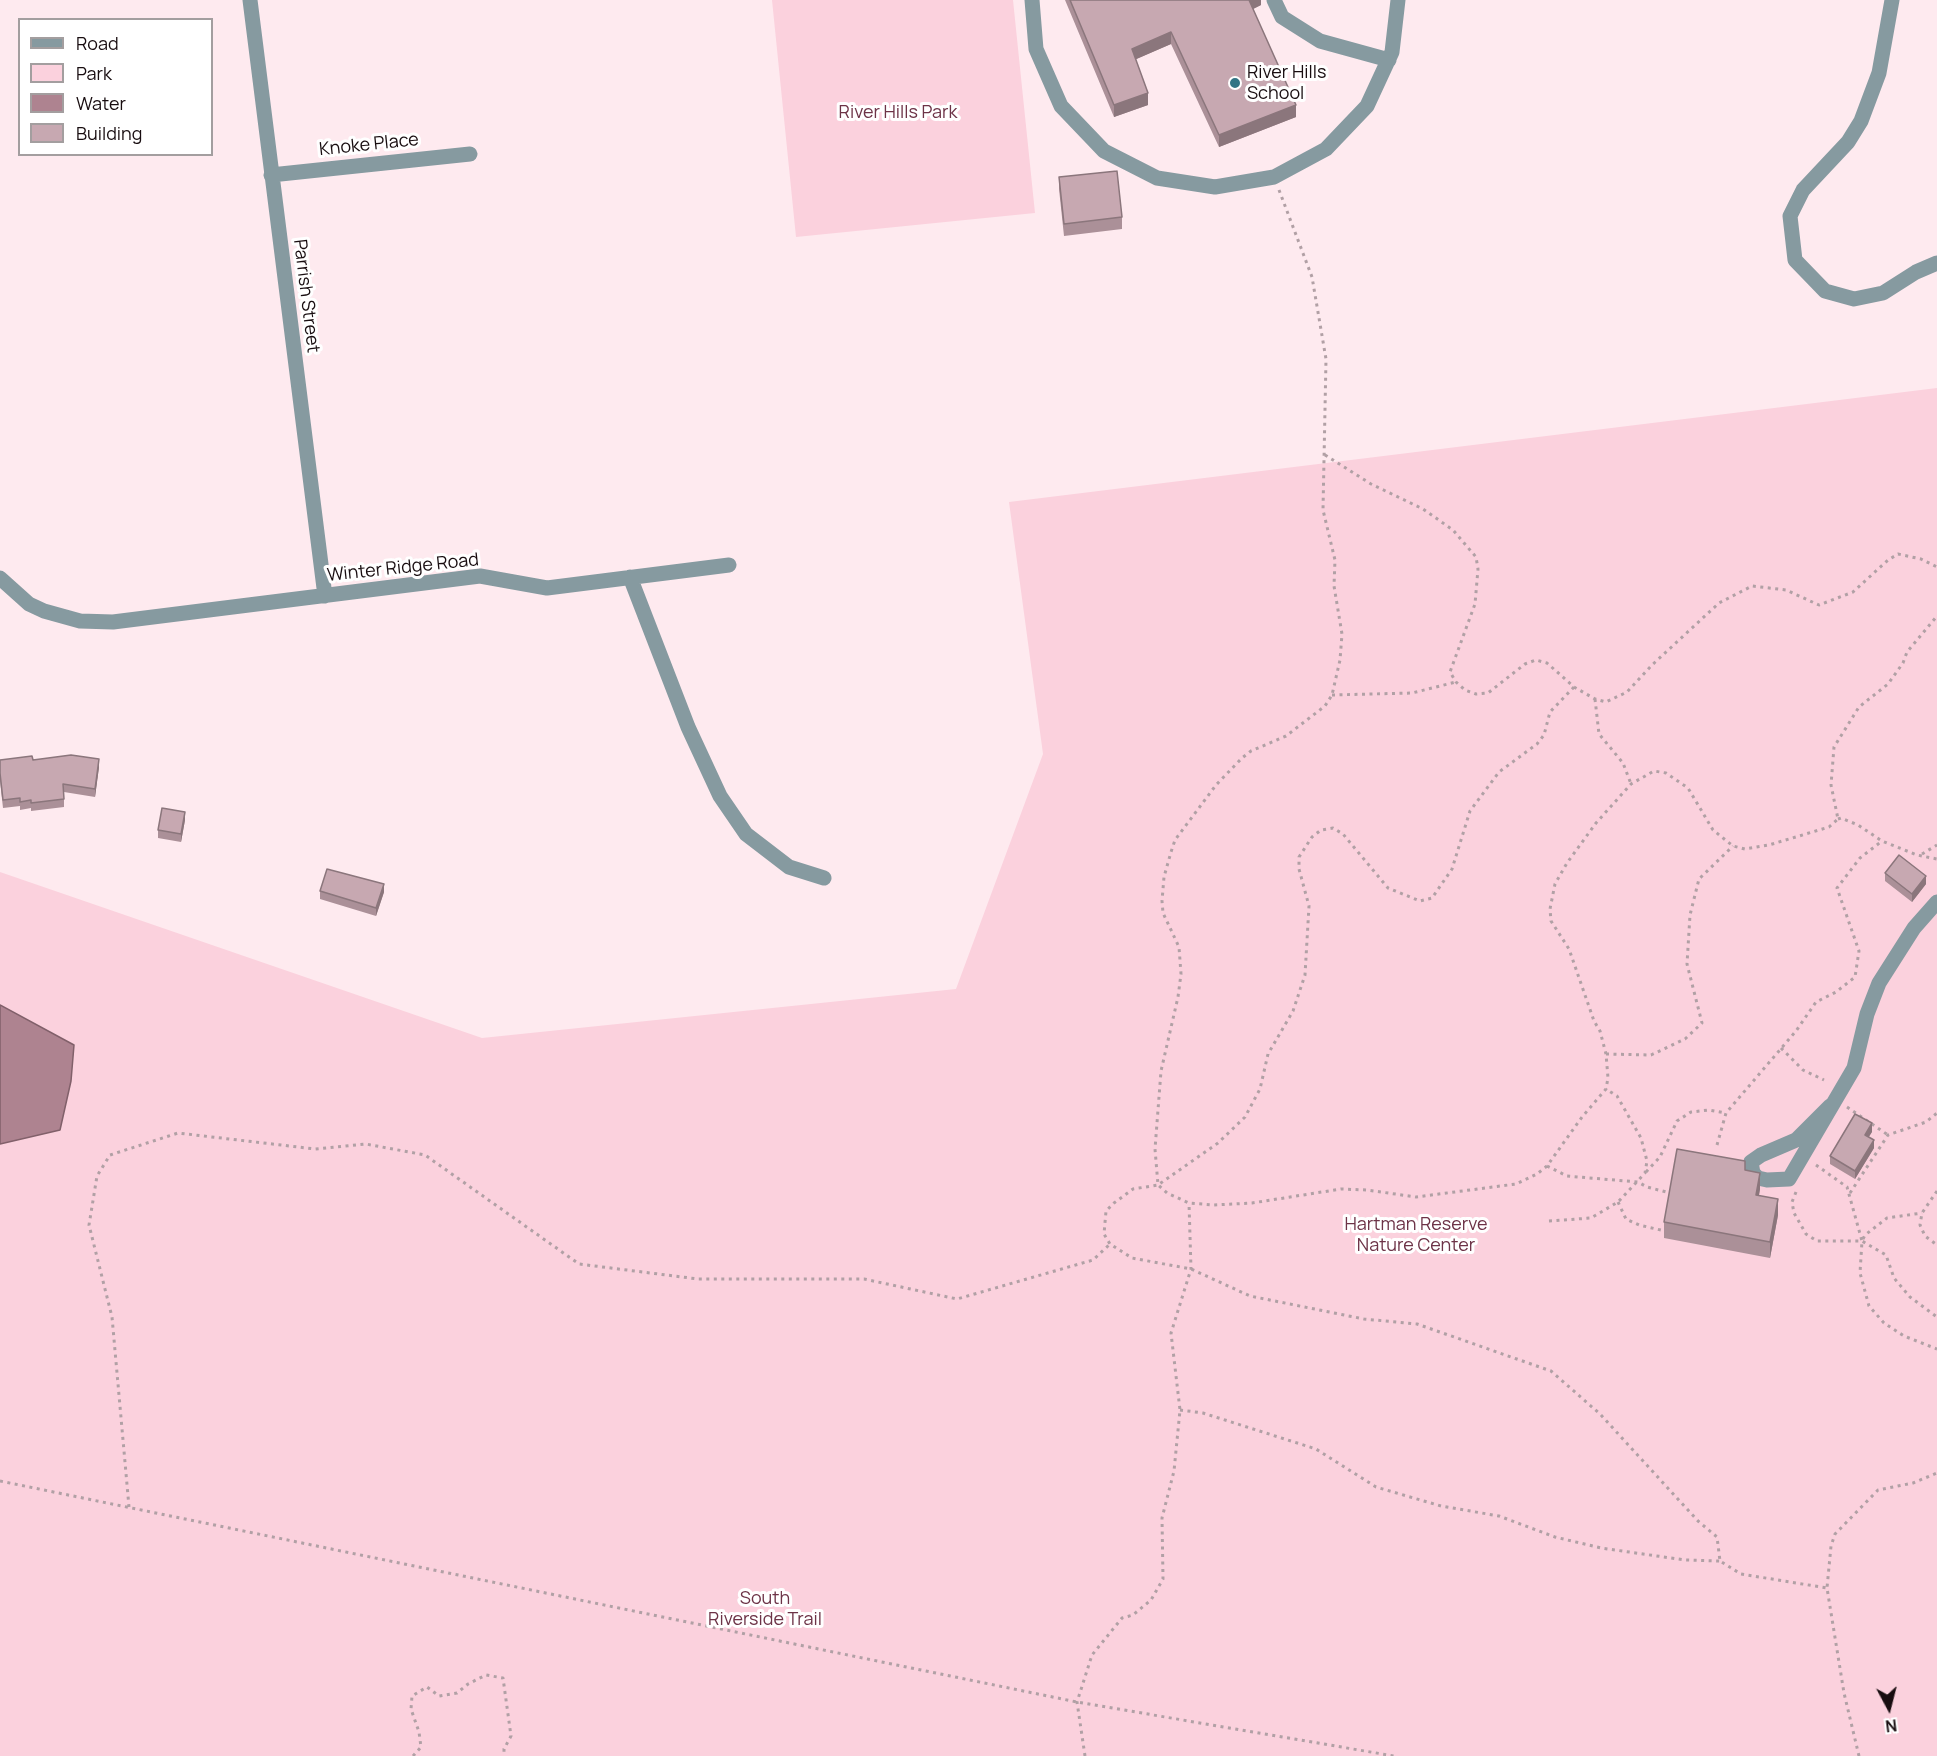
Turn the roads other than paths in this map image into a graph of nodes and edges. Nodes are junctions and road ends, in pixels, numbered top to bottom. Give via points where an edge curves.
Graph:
1 (250, 0) edge
2 (1032, 0) edge
3 (1274, 0) edge
4 (1398, 0) edge
5 (1892, 0) edge
6 (1389, 60) junction
7 (470, 154) dead end
8 (271, 175) junction
9 (1937, 263) edge
10 (729, 565) dead end
11 (630, 577) junction
12 (0, 578) edge
13 (326, 596) junction
14 (825, 878) dead end
15 (1937, 902) edge
16 (1832, 1102) junction

1 - 8 street, Parrish Street
2 - 6 street via 1036,49 1061,106 1104,151 1157,178 1192,184 1215,187 1274,177 1326,149 1367,106
3 - 6 street via 1282,17 1320,41
4 - 6 street
5 - 9 street via 1879,73 1861,121 1848,142 1803,190 1790,216 1795,260 1825,291 1854,299 1883,293
7 - 8 street, Knoke Place
8 - 13 street, Parrish Street
10 - 11 street, Winter Ridge Road
11 - 13 street, Winter Ridge Road via 547,588 480,576
11 - 14 street via 688,727 720,796 746,834 789,867
12 - 13 street, Winter Ridge Road via 29,604 80,621 113,622
15 - 16 street via 1914,928 1880,983 1867,1014 1854,1068
16 - 16 street via 1796,1140 1751,1162 1753,1173 1767,1180 1789,1179

